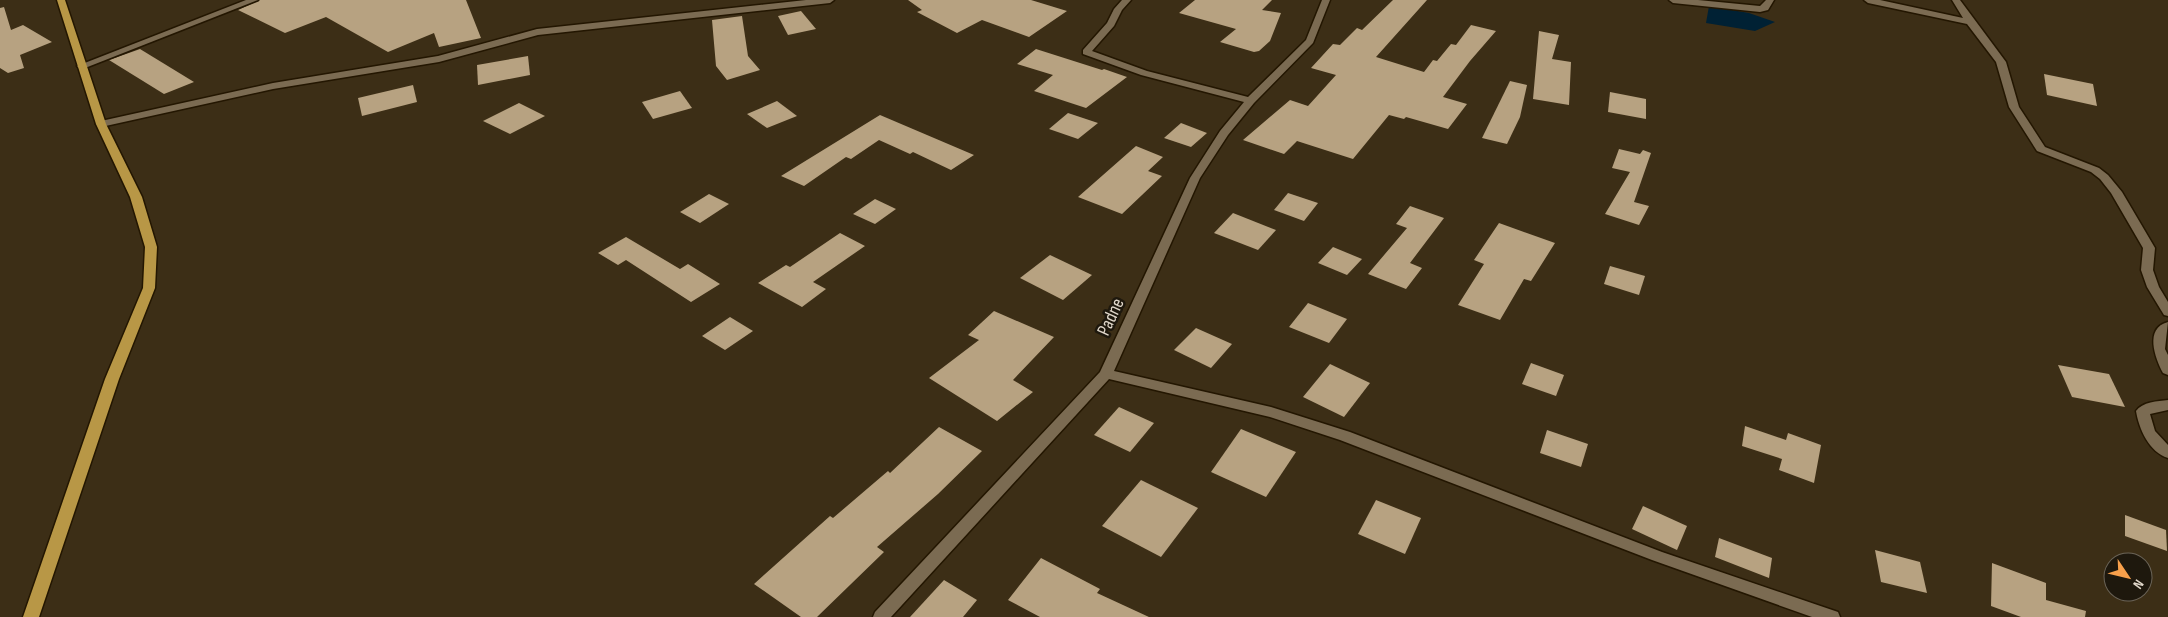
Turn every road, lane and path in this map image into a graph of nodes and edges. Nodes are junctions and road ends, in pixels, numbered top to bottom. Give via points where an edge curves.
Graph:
1 (61, 0) edge
2 (254, 0) edge
3 (830, 0) edge
4 (1127, 0) edge
5 (1326, 0) edge
6 (1673, 0) edge
7 (1770, 0) edge
8 (1868, 0) edge
9 (1956, 0) edge
10 (1970, 22) junction
11 (82, 66) junction
12 (1250, 101) junction
13 (101, 124) junction
14 (2168, 312) edge
15 (2168, 326) edge
16 (2168, 370) edge
17 (1106, 374) junction
18 (2168, 406) edge
19 (2168, 453) edge
20 (31, 617) edge
21 (881, 617) edge
22 (1832, 617) edge

1 - 11 main road
2 - 11 street
3 - 13 street via 537,32 439,58 273,86
4 - 12 street via 1086,52 1144,73
5 - 12 street, Padne via 1310,41
6 - 7 street via 1760,9 1765,8
8 - 10 street
9 - 10 street
10 - 14 street via 2000,62 2014,107 2041,149 2095,170 2116,192 2149,248 2147,270
11 - 13 main road
12 - 17 street, Padne via 1224,133 1195,178
13 - 20 main road via 136,196 146,226 151,248 149,288 112,379
15 - 16 street via 2161,332 2159,349
17 - 21 street, Padne
17 - 22 street via 1271,412 1345,436 1658,556
18 - 19 street via 2153,406 2143,411 2144,427

